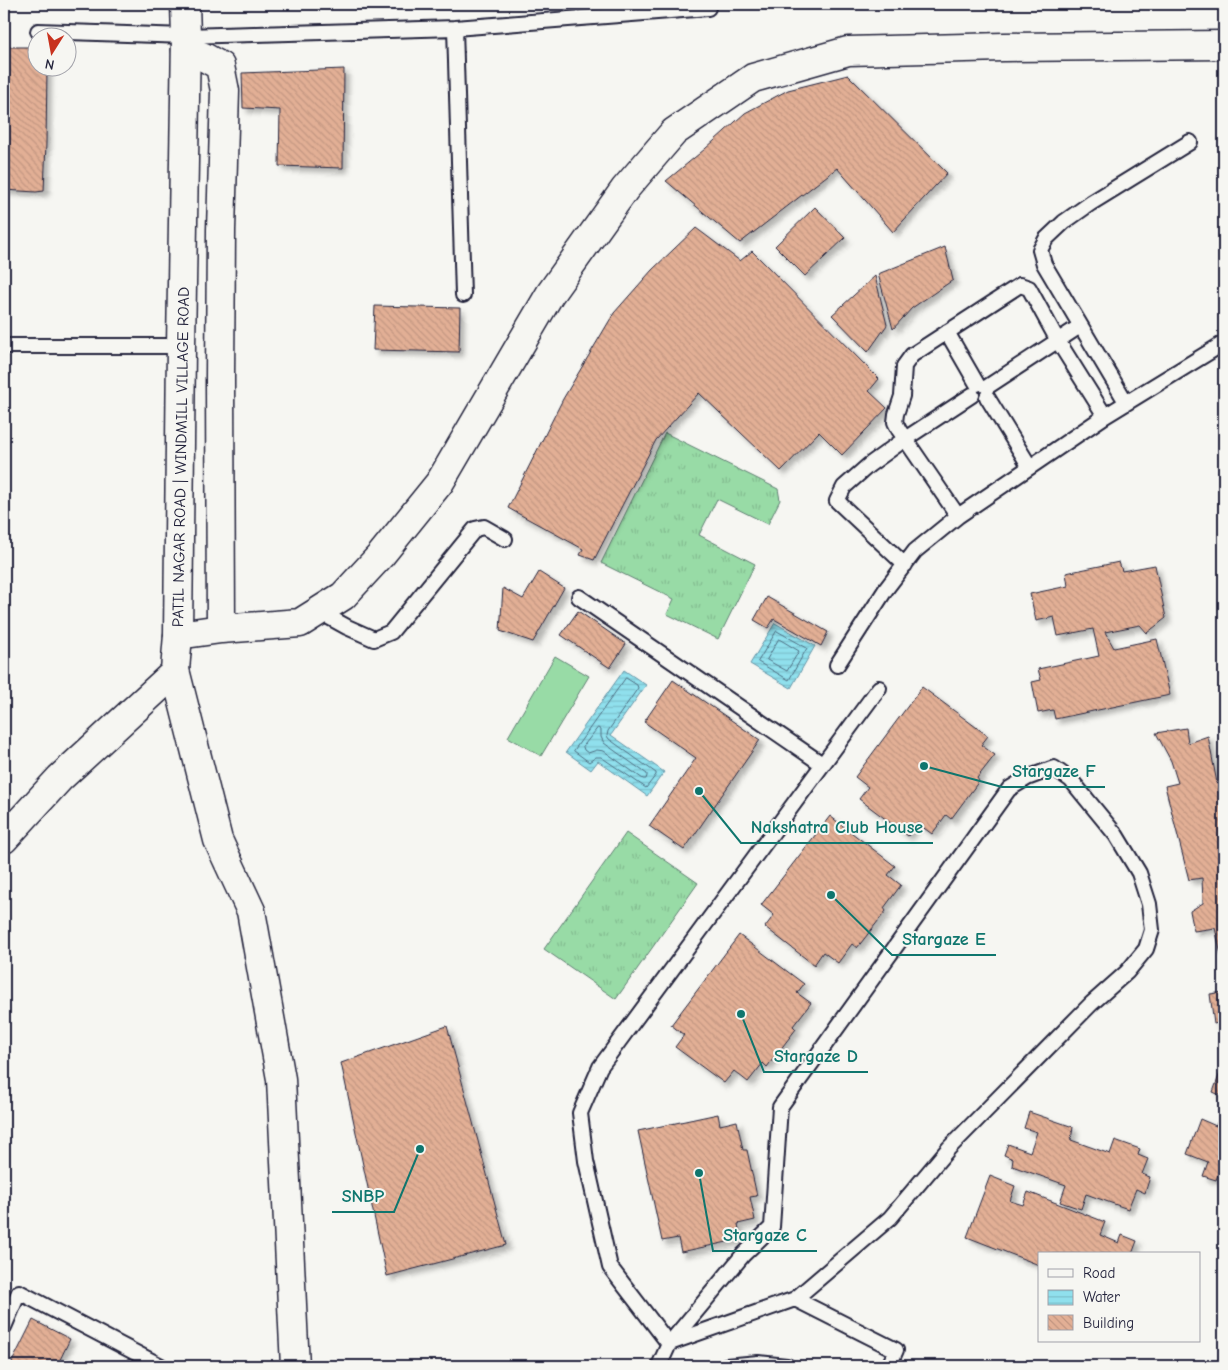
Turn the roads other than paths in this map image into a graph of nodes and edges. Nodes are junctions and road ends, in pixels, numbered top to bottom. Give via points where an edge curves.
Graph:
1 (185, 4) edge
2 (708, 8) dead end
3 (455, 28) junction
4 (78, 34) edge
5 (186, 43) junction
6 (1224, 45) edge
7 (1190, 142) dead end
8 (463, 295) dead end
9 (1080, 326) junction
10 (947, 332) junction
11 (1058, 341) junction
12 (1224, 343) edge
13 (4, 346) edge
14 (181, 346) junction
15 (981, 391) junction
16 (1126, 402) junction
17 (1105, 416) junction
18 (906, 439) junction
19 (1030, 467) junction
20 (958, 516) junction
21 (505, 539) dead end
22 (904, 565) junction
23 (580, 597) dead end
24 (318, 611) junction
25 (221, 629) junction
26 (178, 635) junction
27 (837, 665) dead end
28 (175, 670) junction
29 (879, 688) dead end
30 (822, 764) junction
31 (4, 839) edge
32 (795, 1299) junction
33 (4, 1327) edge
34 (669, 1344) junction
35 (161, 1366) edge
36 (295, 1366) edge
37 (659, 1366) edge
38 (726, 1366) edge
39 (787, 1366) edge
40 (889, 1366) edge

1 - 5 street, PATIL NAGAR ROAD | WINDMILL VILLAGE ROAD
2 - 3 lane
3 - 5 lane
3 - 8 lane
4 - 5 lane
5 - 14 street, PATIL NAGAR ROAD | WINDMILL VILLAGE ROAD
5 - 25 street via 220,66 225,91 221,230
6 - 24 street via 848,51 753,78 674,132 625,189 550,294 440,482 381,556 343,596
7 - 9 lane via 1091,203 1046,238 1040,250 1044,264
9 - 11 lane
9 - 16 lane
10 - 11 lane via 1020,285 1029,288
10 - 15 lane
10 - 18 lane via 912,355 904,366 902,396 895,422
11 - 15 lane
11 - 17 lane
12 - 16 lane
13 - 14 lane
14 - 26 street, PATIL NAGAR ROAD | WINDMILL VILLAGE ROAD
15 - 18 lane
15 - 19 lane
16 - 17 lane
17 - 19 lane
18 - 20 lane
18 - 22 lane via 844,487 837,501
19 - 20 lane
20 - 22 lane via 915,551
21 - 24 lane via 484,527 475,529 391,632 374,639
22 - 27 lane
23 - 30 lane
24 - 25 street via 300,623
25 - 26 street
26 - 28 street, PATIL NAGAR ROAD | WINDMILL VILLAGE ROAD
28 - 31 street via 60,778
28 - 36 street, PATIL NAGAR ROAD | WINDMILL VILLAGE ROAD via 218,840 251,911 281,1079
29 - 30 lane
30 - 34 lane via 600,1067 580,1113 586,1161 610,1267
32 - 34 lane
32 - 34 lane via 890,1218 950,1148 1091,1004 1127,972 1146,948 1152,930 1149,904 1139,873 1116,835 1071,780 1054,768 1009,789 780,1107 772,1227 743,1255
32 - 40 lane via 896,1350
33 - 35 lane via 19,1292
34 - 37 lane
38 - 39 lane via 758,1363

